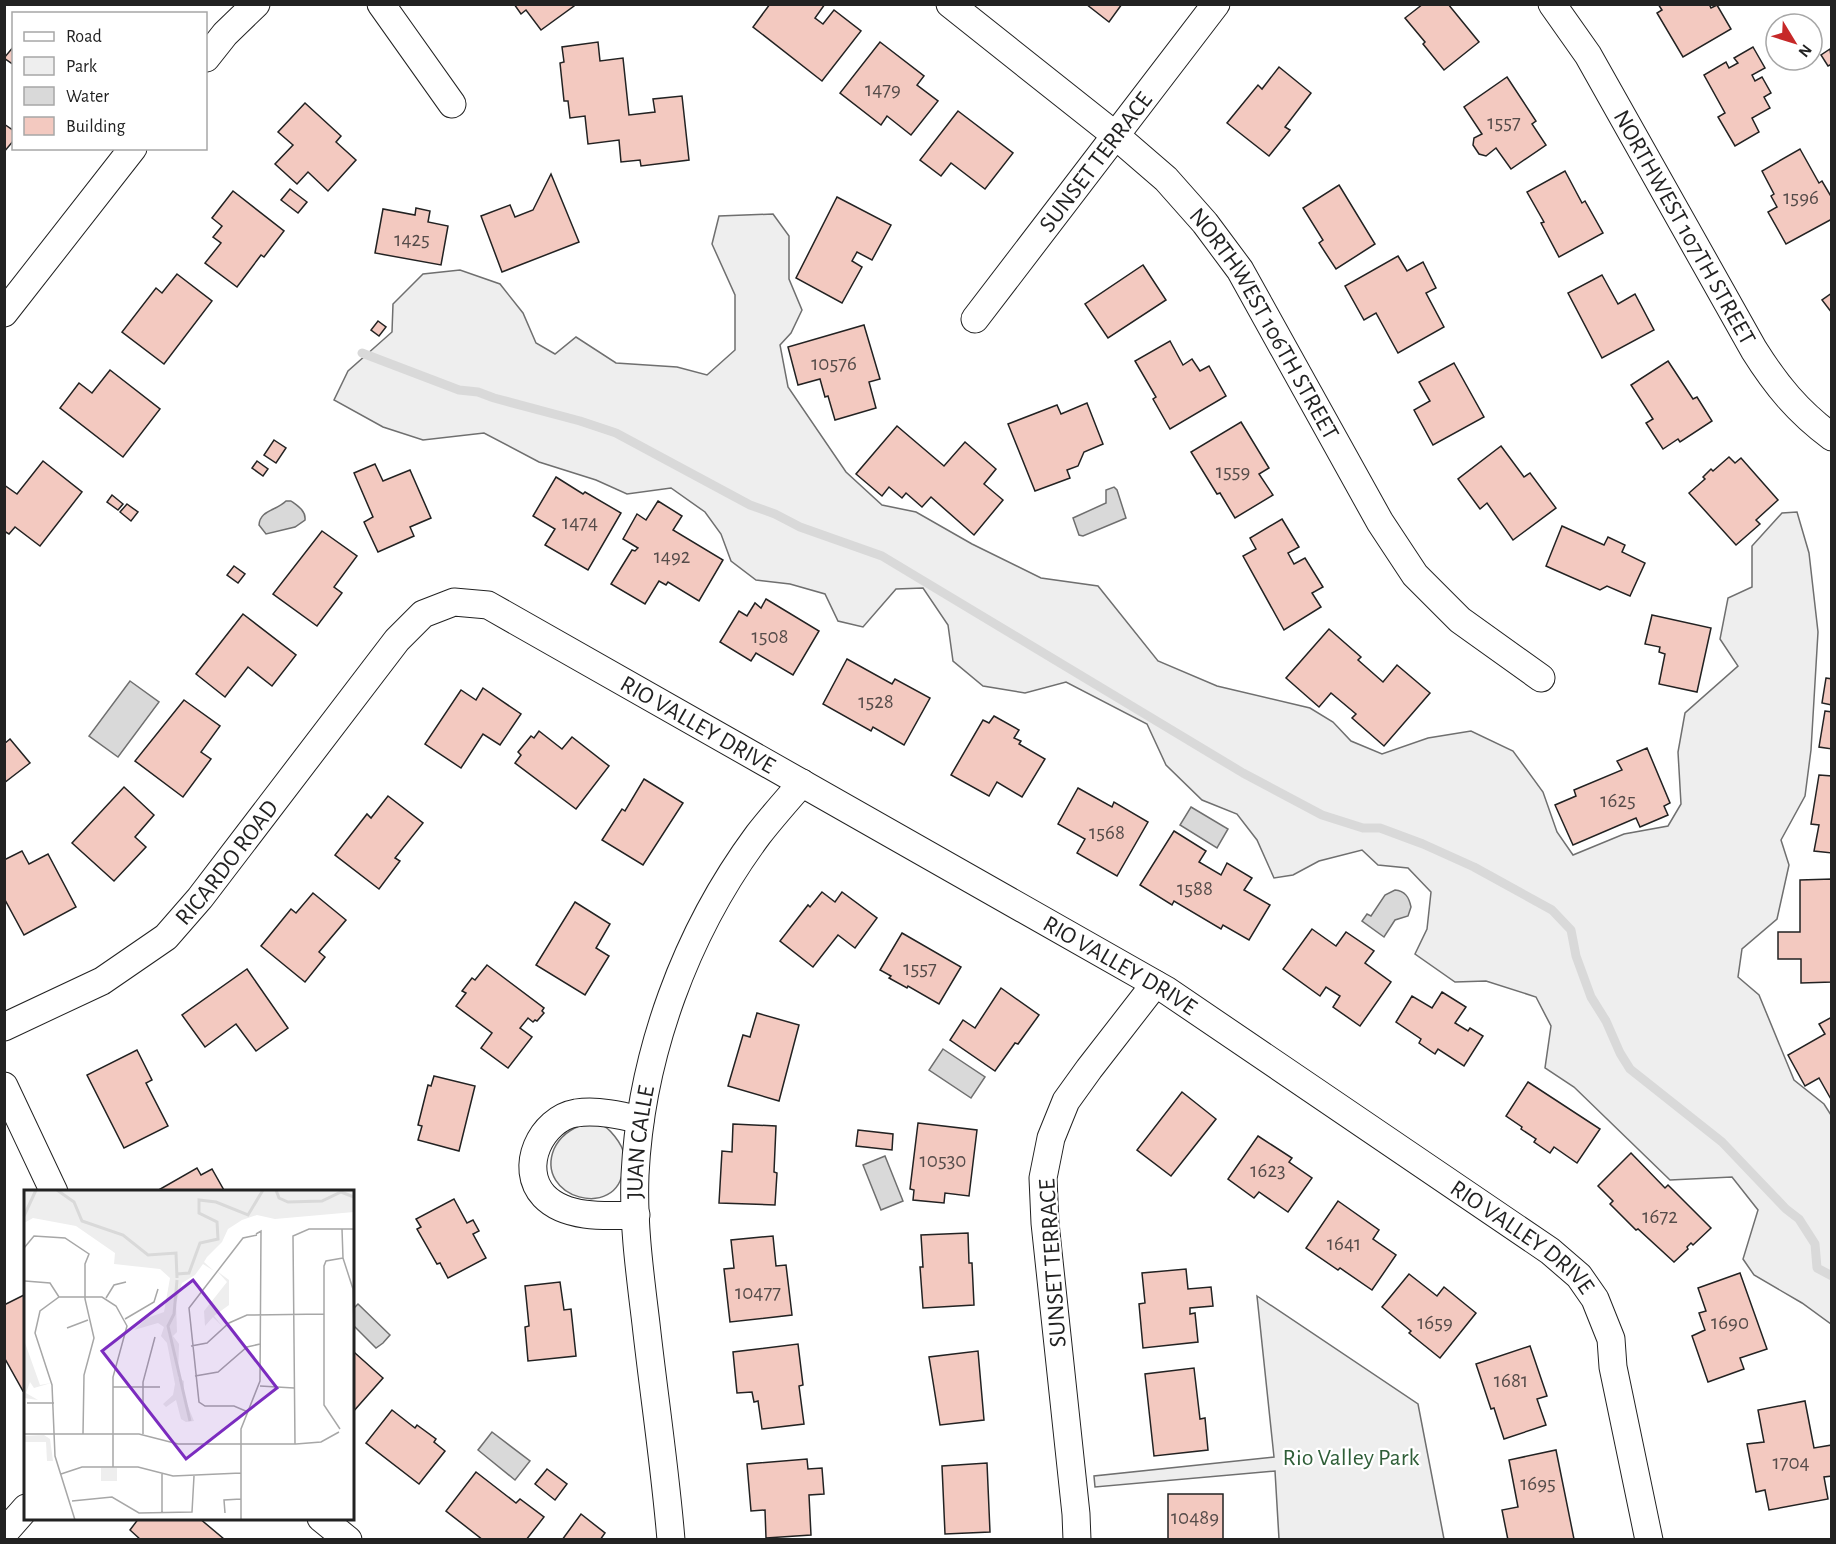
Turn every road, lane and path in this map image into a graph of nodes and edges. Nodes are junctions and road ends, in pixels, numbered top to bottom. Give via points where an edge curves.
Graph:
1 (256, 4) edge
2 (381, 4) edge
3 (950, 4) edge
4 (1216, 4) edge
5 (1552, 4) edge
6 (207, 57) edge
7 (452, 104) dead end
8 (1115, 135) junction
9 (131, 150) edge
10 (4, 313) edge
11 (975, 319) dead end
12 (1832, 437) edge
13 (397, 640) joint
14 (1541, 678) dead end
15 (802, 783) junction
16 (1155, 984) junction
17 (4, 1027) edge
18 (4, 1086) edge
19 (640, 1120) junction
20 (54, 1190) edge
21 (636, 1215) junction
22 (24, 1510) edge
23 (324, 1520) edge
24 (4, 1533) edge
25 (348, 1539) edge
26 (671, 1539) edge
27 (1077, 1539) edge
28 (1649, 1539) edge

1 - 6 street
2 - 7 street
3 - 8 street, NORTHWEST 106TH STREET
4 - 8 street, SUNSET TERRACE
5 - 12 street, NORTHWEST 107TH STREET via 1588,55 1776,385
8 - 11 street, SUNSET TERRACE
8 - 14 street, NORTHWEST 106TH STREET via 1166,180 1240,270 1380,522 1415,575 1460,620
9 - 10 street
13 - 15 street, RIO VALLEY DRIVE via 423,614 454,602 488,605
13 - 17 street, RICARDO ROAD via 166,937 102,981
15 - 16 street, RIO VALLEY DRIVE
15 - 19 street, JUAN CALLE via 758,835 689,952 653,1052
16 - 27 street, SUNSET TERRACE via 1066,1101 1051,1138 1043,1178
16 - 28 street, RIO VALLEY DRIVE via 1550,1251 1579,1276 1595,1299 1611,1339
18 - 20 street
19 - 21 street, JUAN CALLE
19 - 21 street via 612,1113 575,1113 541,1137 533,1155 534,1179 544,1196 564,1209 604,1217
21 - 26 street, JUAN CALLE
22 - 24 street
23 - 25 street

